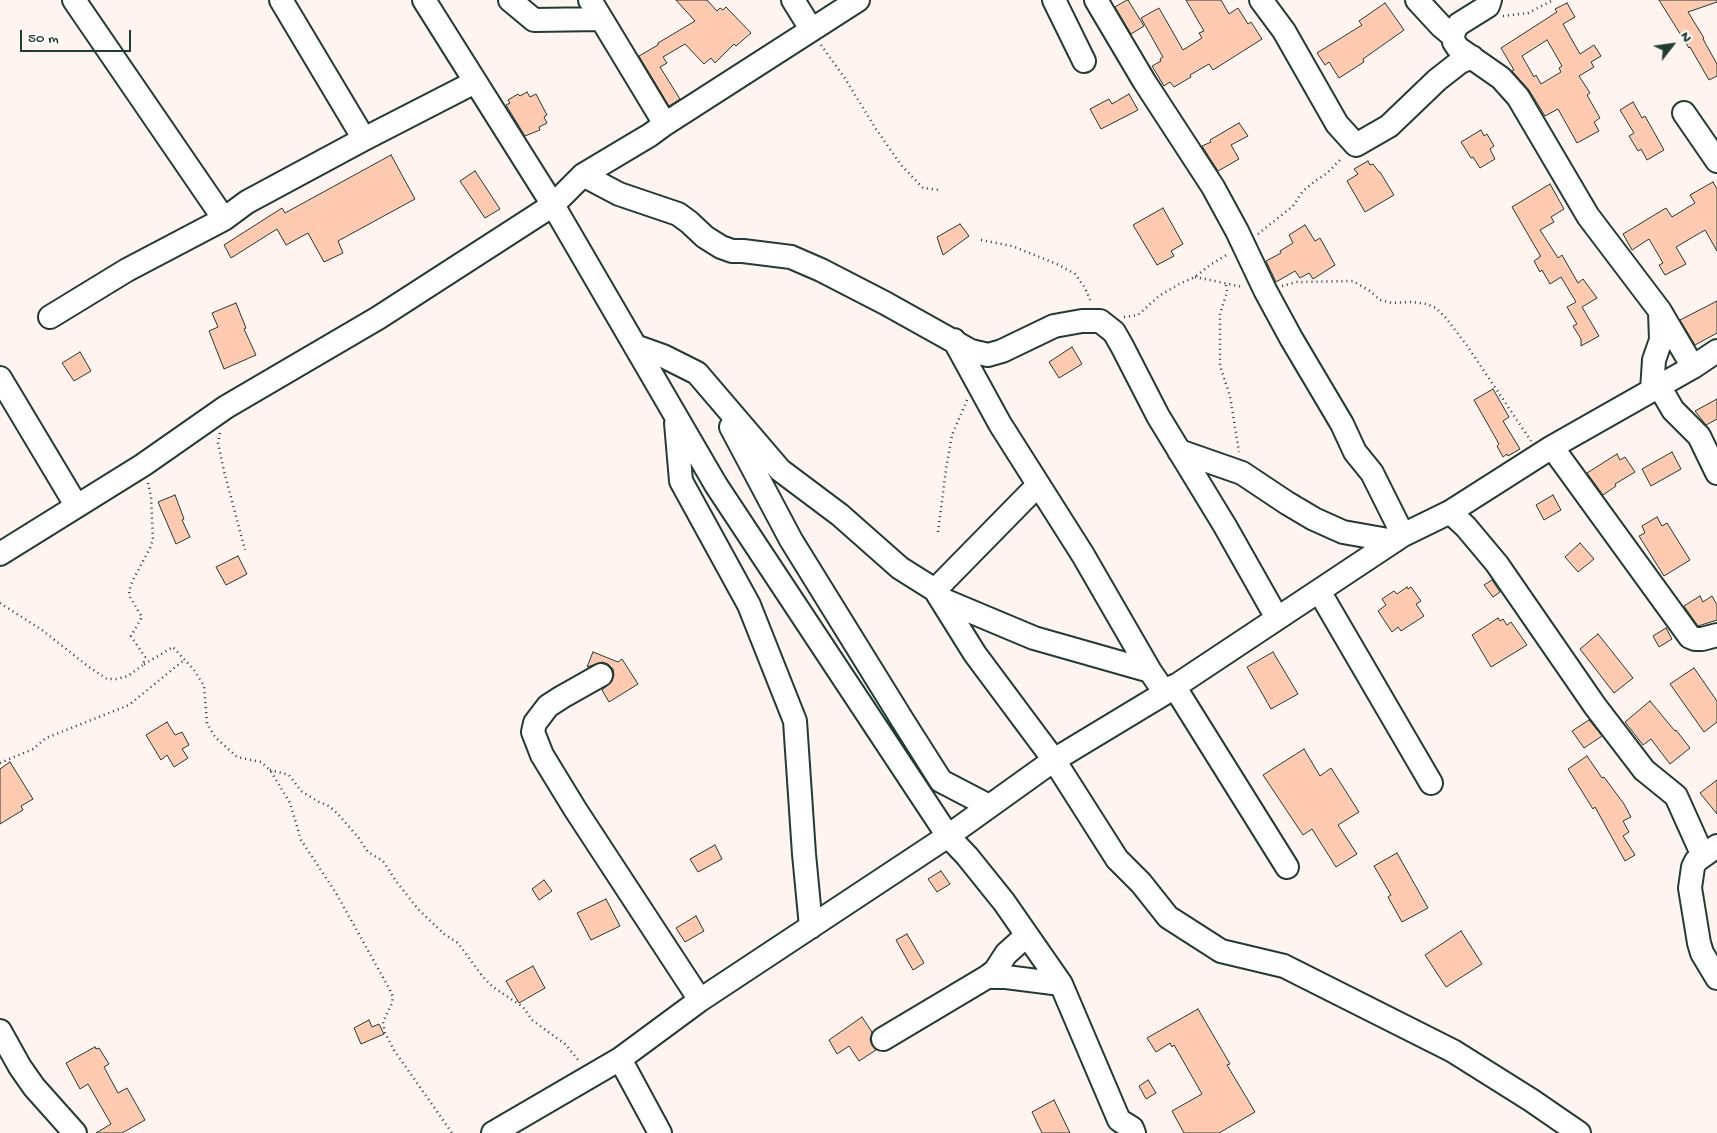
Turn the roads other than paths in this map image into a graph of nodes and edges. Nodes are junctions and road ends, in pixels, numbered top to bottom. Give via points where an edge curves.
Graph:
1 (74, 0) edge
2 (281, 0) edge
3 (424, 0) edge
4 (510, 0) edge
5 (793, 0) edge
6 (858, 0) edge
7 (1054, 0) edge
8 (1096, 0) edge
9 (1261, 0) edge
10 (1417, 0) edge
11 (1490, 0) edge
12 (595, 9) edge
13 (811, 29) junction
14 (1453, 36) junction
15 (1472, 57) junction
16 (1084, 61) dead end
17 (475, 82) junction
18 (1684, 113) dead end
19 (665, 124) junction
20 (364, 139) junction
21 (1717, 161) edge
22 (583, 175) junction
23 (553, 205) junction
24 (224, 218) junction
25 (1660, 311) junction
26 (50, 317) dead end
27 (954, 340) junction
28 (634, 346) junction
29 (1717, 351) edge
30 (1694, 367) junction
31 (0, 378) edge
32 (710, 388) junction
33 (1655, 388) junction
34 (676, 417) junction
35 (1179, 451) junction
36 (1546, 451) junction
37 (1717, 473) edge
38 (1038, 485) junction
39 (76, 505) junction
40 (1450, 512) junction
41 (1398, 538) junction
42 (0, 554) edge
43 (1318, 591) junction
44 (938, 594) junction
45 (1277, 618) junction
46 (1717, 635) edge
47 (1150, 671) junction
48 (601, 675) dead end
49 (1170, 690) junction
50 (1054, 760) junction
51 (1432, 783) dead end
52 (989, 806) junction
53 (948, 836) junction
54 (1710, 851) edge
55 (1287, 867) dead end
56 (811, 927) junction
57 (1027, 935) junction
58 (987, 977) junction
59 (1717, 978) edge
60 (1062, 984) junction
61 (700, 1000) junction
62 (0, 1031) edge
63 (883, 1039) dead end
64 (620, 1059) junction
65 (75, 1133) edge
66 (493, 1133) edge
67 (660, 1133) edge
68 (1134, 1133) edge
69 (1579, 1133) edge

1 - 24 street
2 - 20 street
3 - 17 street
4 - 12 street via 534,20
5 - 13 street
6 - 13 street
7 - 16 street
8 - 41 street via 1213,187 1291,338 1356,452 1372,473
9 - 15 street via 1284,31 1337,124 1356,145 1389,126 1437,80
10 - 14 street
11 - 14 street via 1488,6 1459,24
12 - 19 street
13 - 19 street
14 - 15 street via 1458,48
15 - 25 street via 1501,78 1518,97 1588,216
17 - 20 street
17 - 23 street
18 - 21 street
19 - 22 street
20 - 24 street via 247,202
22 - 23 street
22 - 27 street via 619,194 678,214 721,247 791,257 821,270
23 - 28 street
23 - 39 street via 378,318 226,407
24 - 26 street via 127,270
25 - 30 street
25 - 33 street via 1661,340 1654,360
27 - 35 street via 971,351 988,355 1054,326 1100,321 1114,332
27 - 38 street
28 - 32 street via 697,372
28 - 34 street
29 - 30 street
30 - 33 street
31 - 39 street
32 - 44 street via 780,470 840,515 900,568
32 - 52 street via 791,540 941,781
33 - 36 street
33 - 37 street via 1699,436
34 - 53 street via 716,485
34 - 56 street via 680,481 749,605 795,721
35 - 41 street via 1242,473 1287,504 1343,532
35 - 45 street
36 - 40 street
36 - 46 street via 1690,636 1702,639
38 - 44 street
38 - 47 street via 1084,555
39 - 42 street
40 - 41 street
40 - 54 street via 1497,564 1589,698 1644,770 1676,796
41 - 43 street
43 - 45 street
43 - 51 street
44 - 47 street via 1034,638
44 - 50 street via 975,654
45 - 49 street
47 - 49 street
48 - 61 street via 548,706 535,723 533,732 542,755 570,802
49 - 50 street
49 - 55 street
50 - 52 street
50 - 69 street via 1117,859 1168,917 1221,951 1284,966 1452,1051
52 - 53 street
53 - 56 street
53 - 57 street via 998,894
54 - 59 street via 1693,867 1690,888 1702,953
56 - 61 street
57 - 58 street
57 - 60 street
58 - 60 street
58 - 63 street
60 - 68 street via 1119,1120
61 - 64 street
62 - 65 street via 34,1087
64 - 66 street
64 - 67 street

